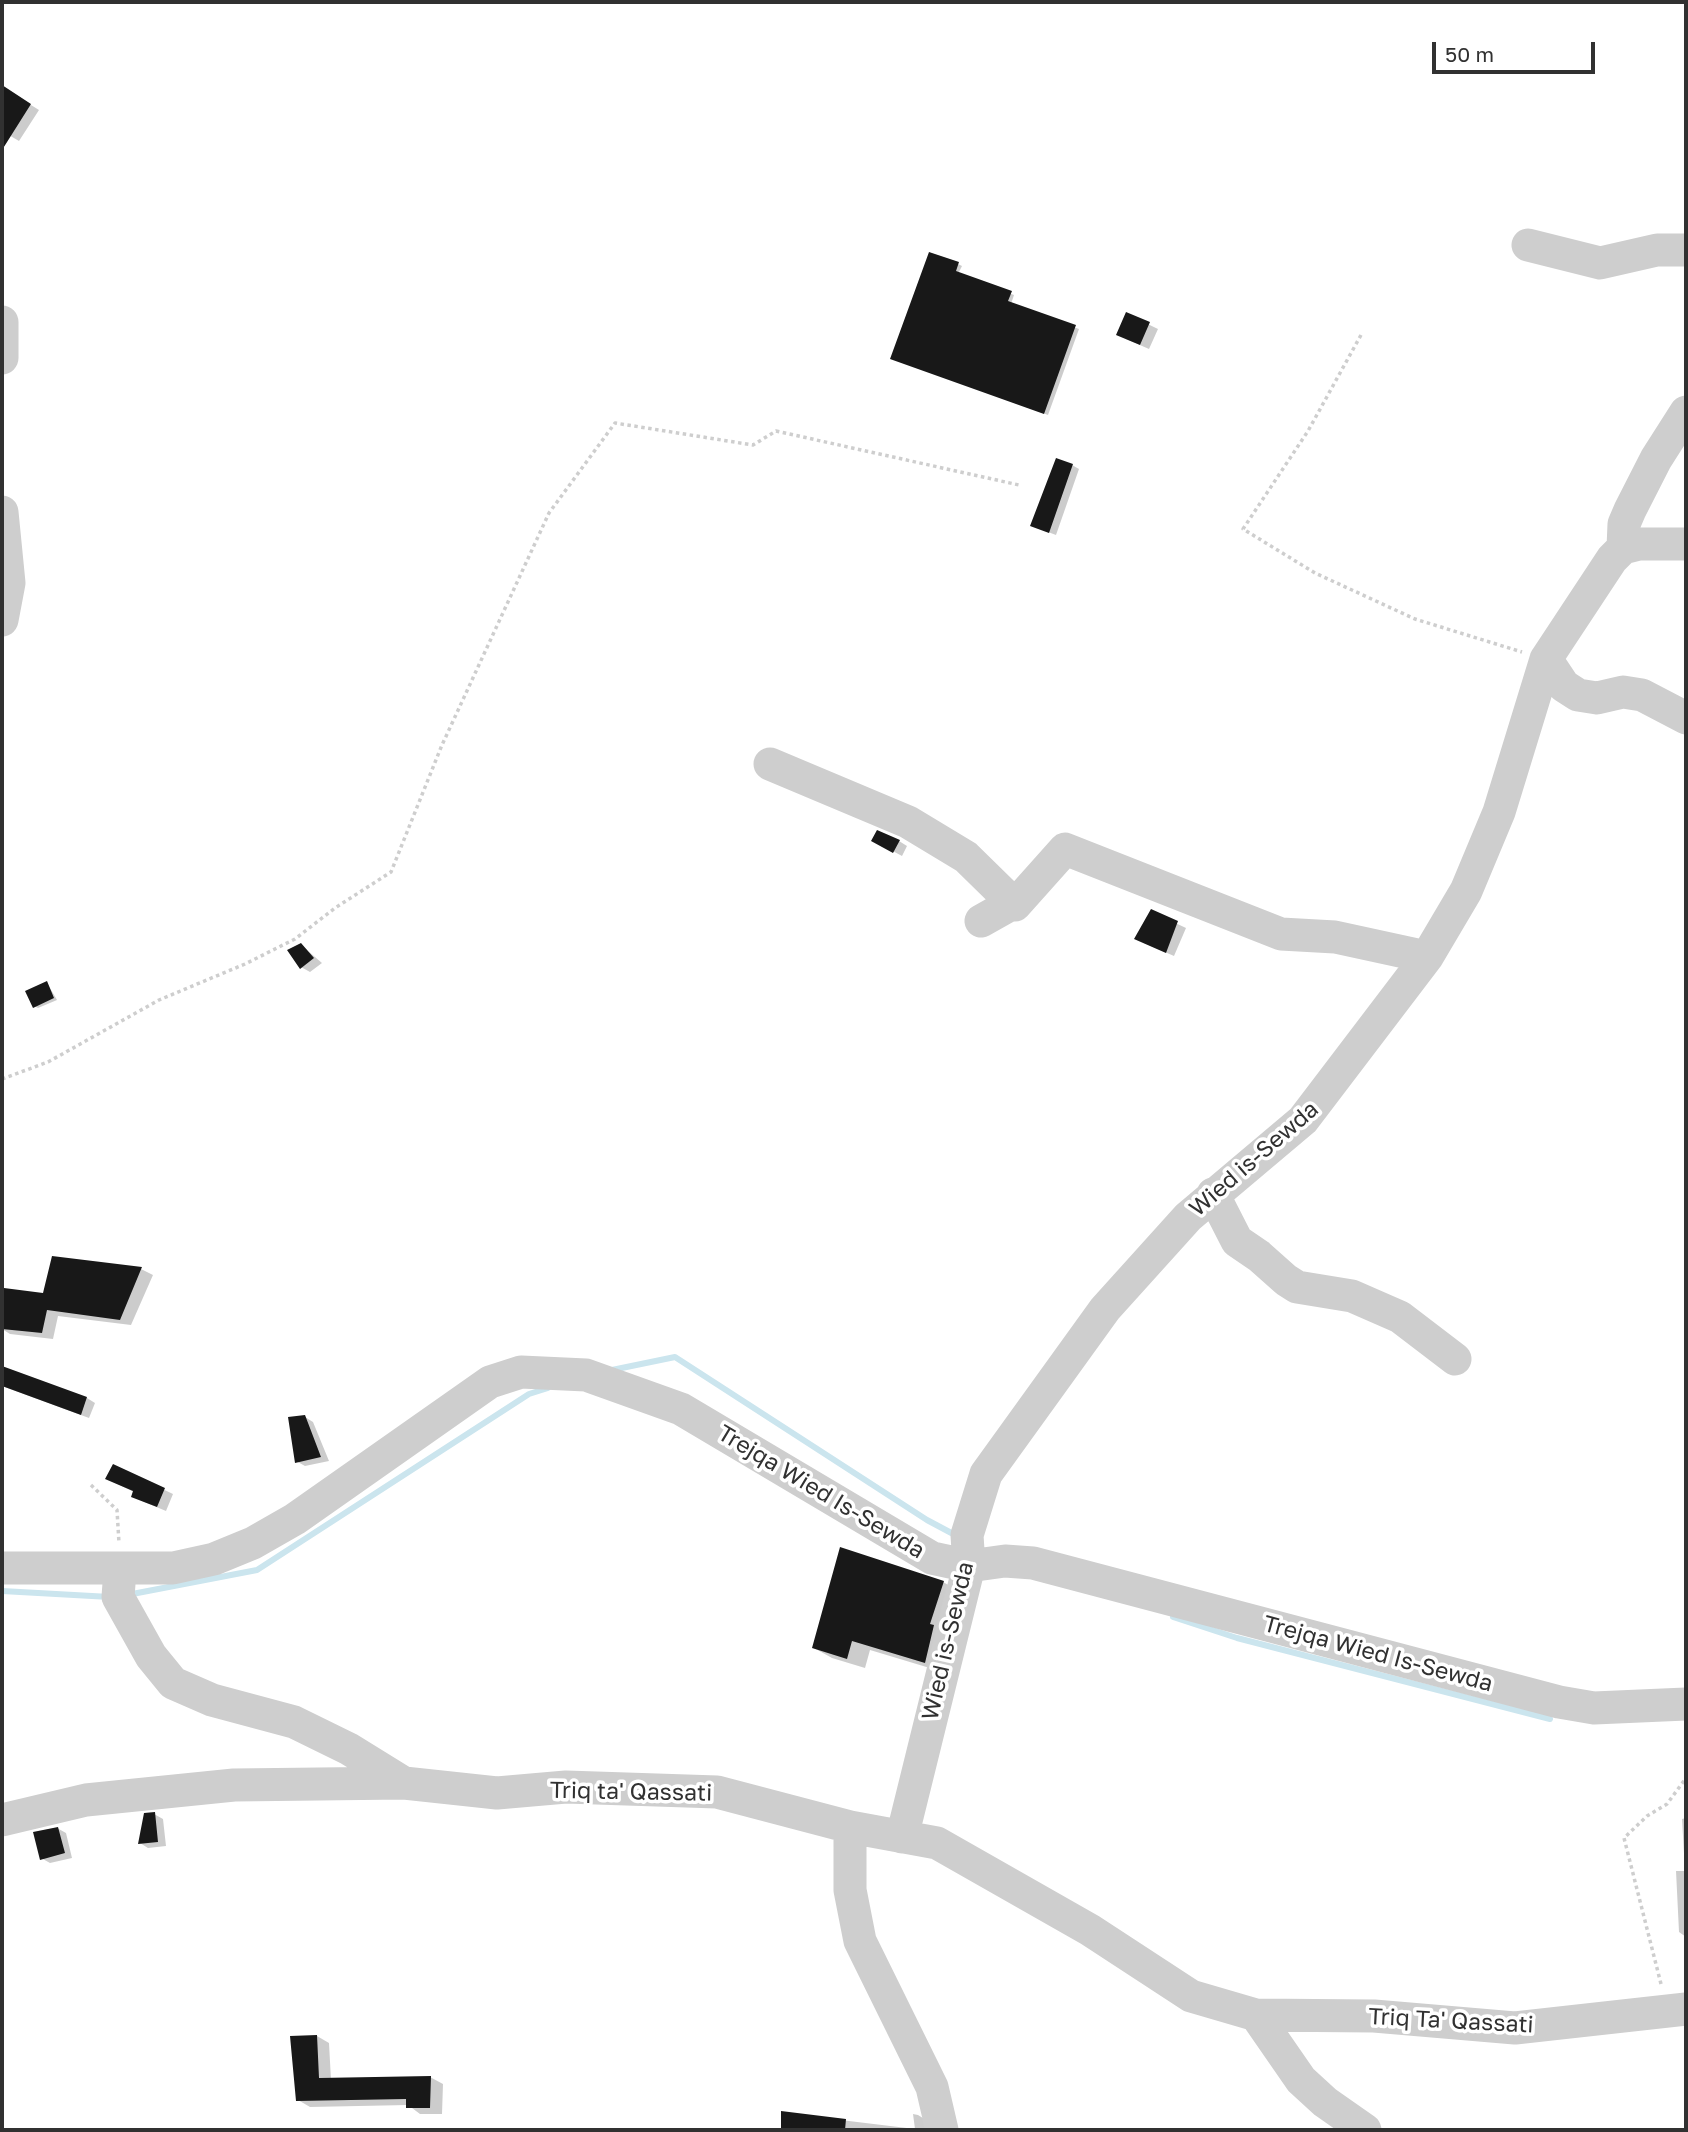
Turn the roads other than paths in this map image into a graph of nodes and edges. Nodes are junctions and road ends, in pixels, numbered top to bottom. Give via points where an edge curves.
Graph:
1 (1528, 245) dead end
2 (1686, 250) edge
3 (2, 322) edge
4 (2, 358) edge
5 (1686, 412) edge
6 (2, 512) edge
7 (1686, 544) edge
8 (1623, 548) junction
9 (2, 620) edge
10 (1546, 659) junction
11 (1686, 718) edge
12 (770, 764) dead end
13 (1013, 904) junction
14 (981, 921) dead end
15 (1427, 957) junction
16 (1213, 1194) junction
17 (1455, 1359) dead end
18 (969, 1566) junction
19 (2, 1568) edge
20 (120, 1570) junction
21 (1686, 1704) edge
22 (404, 1783) junction
23 (2, 1820) edge
24 (850, 1827) junction
25 (902, 1837) junction
26 (1677, 2009) edge
27 (1256, 2015) junction
28 (942, 2130) edge
29 (1365, 2130) edge

1 - 2 street via 1600,263 1657,250
3 - 4 street
5 - 8 street via 1630,510
6 - 9 street via 9,583
7 - 8 street
8 - 10 street, Wied is-Sewda
10 - 11 street via 1564,686 1578,695 1642,695
10 - 15 street, Wied is-Sewda via 1499,812 1466,891
12 - 13 street via 908,822 966,857
13 - 14 street
13 - 15 street via 1065,849 1281,934 1335,937
15 - 16 street, Wied is-Sewda via 1303,1120
16 - 17 street via 1237,1241 1286,1280 1297,1287 1352,1296 1400,1317
16 - 18 street, Wied is-Sewda via 1105,1309 986,1474 967,1535
18 - 20 street, Trejqa Wied Is-Sewda via 932,1558 681,1409 586,1375 521,1372 490,1382 465,1397 295,1519 253,1543 214,1559 173,1568
18 - 21 street, Trejqa Wied Is-Sewda via 1033,1563 1559,1702 1594,1708
18 - 25 street, Wied is-Sewda
19 - 20 street, Trejqa Wied Is-Sewda
20 - 22 street via 118,1597 151,1656 173,1684 212,1700 294,1722
22 - 23 street, Triq ta' Qassati via 191,1788 86,1800
22 - 24 street, Triq ta' Qassati via 497,1793 566,1787 717,1792
24 - 25 street, Triq ta' Qassati
24 - 28 street via 850,1890 860,1941 932,2087
25 - 27 street, Triq ta' Qassati via 937,1843 1090,1930 1191,1996
26 - 27 street, Triq Ta' Qassati via 1515,2028 1374,2016
27 - 29 street via 1301,2080

